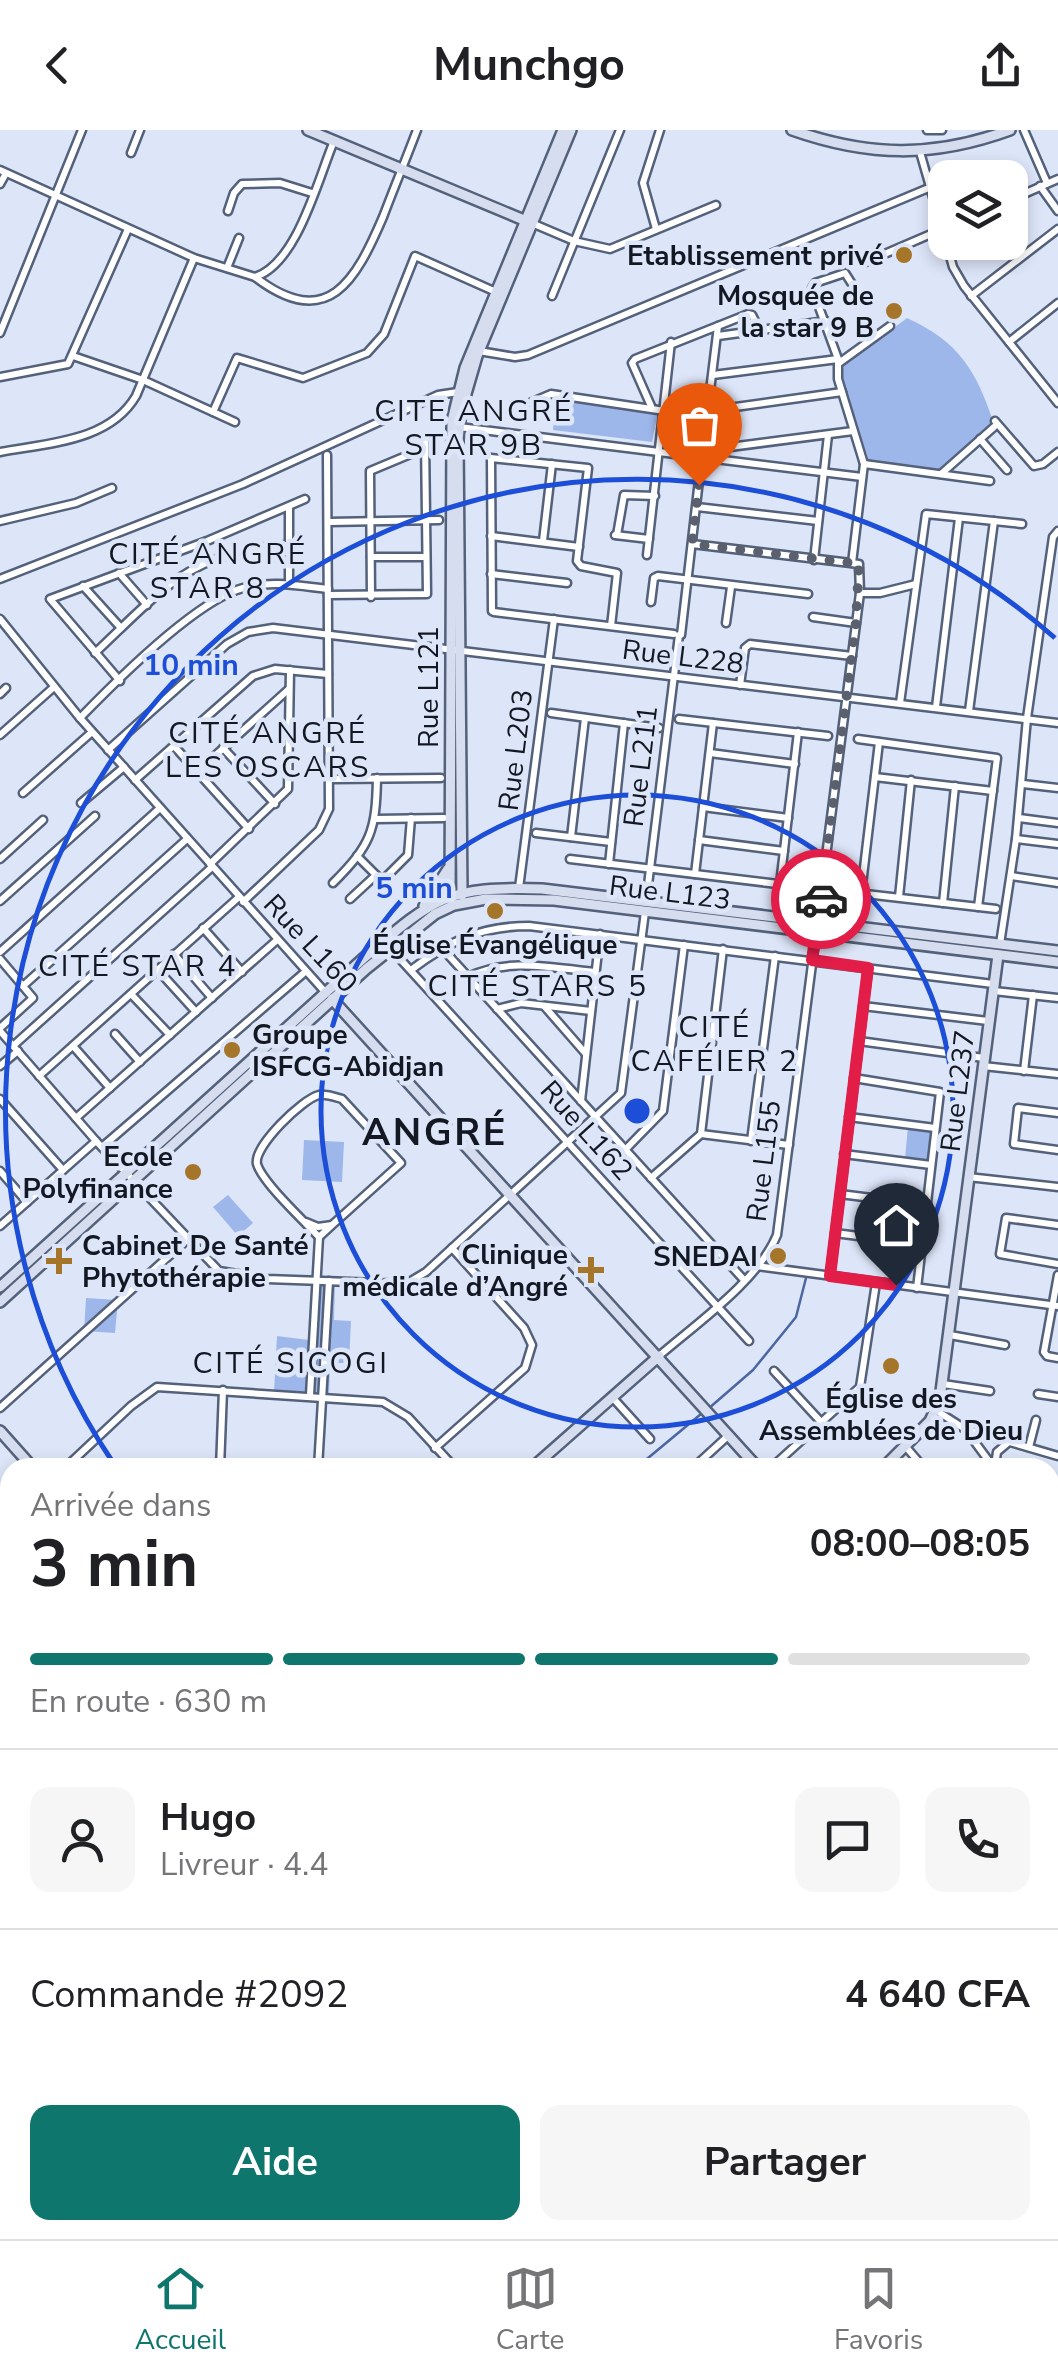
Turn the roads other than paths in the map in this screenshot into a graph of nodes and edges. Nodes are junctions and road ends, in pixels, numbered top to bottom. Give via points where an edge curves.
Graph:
1 (82, 130) edge
2 (140, 130) edge
3 (308, 130) edge
4 (417, 130) edge
5 (567, 130) edge
6 (620, 130) edge
7 (660, 130) edge
8 (927, 130) edge
9 (942, 130) edge
10 (1010, 130) edge
11 (1024, 130) edge
12 (804, 132) edge
13 (334, 140) junction
14 (920, 152) junction
15 (131, 154) dead end
16 (402, 169) junction
17 (2, 173) edge
18 (928, 179) edge
19 (1058, 179) edge
20 (0, 184) edge
21 (1044, 185) junction
22 (928, 187) edge
23 (1028, 192) edge
24 (312, 194) junction
25 (55, 197) junction
26 (716, 205) dead end
27 (228, 211) dead end
28 (1058, 211) edge
29 (530, 223) junction
30 (128, 229) junction
31 (656, 229) junction
32 (1058, 229) edge
33 (928, 235) edge
34 (239, 238) dead end
35 (574, 241) junction
36 (194, 258) junction
37 (950, 260) edge
38 (866, 262) dead end
39 (227, 268) junction
40 (255, 277) junction
41 (497, 292) junction
42 (857, 292) dead end
43 (552, 296) dead end
44 (971, 296) junction
45 (1057, 305) edge
46 (4, 308) edge
47 (826, 321) junction
48 (718, 326) junction
49 (890, 326) dead end
50 (760, 329) junction
51 (0, 333) edge
52 (718, 336) junction
53 (671, 342) junction
54 (1009, 342) junction
55 (480, 351) junction
56 (73, 356) junction
57 (838, 361) junction
58 (713, 374) junction
59 (0, 378) edge
60 (143, 380) junction
61 (458, 392) junction
62 (842, 392) junction
63 (530, 403) dead end
64 (1058, 403) edge
65 (651, 407) junction
66 (666, 410) junction
67 (213, 412) junction
68 (708, 412) junction
69 (235, 422) dead end
70 (459, 428) junction
71 (853, 430) junction
72 (828, 435) junction
73 (425, 439) dead end
74 (980, 439) junction
75 (425, 448) junction
76 (0, 452) edge
77 (1058, 452) edge
78 (659, 454) junction
79 (705, 455) junction
80 (326, 456) dead end
81 (691, 456) junction
82 (552, 464) junction
83 (864, 464) junction
84 (1007, 470) dead end
85 (823, 472) junction
86 (940, 474) junction
87 (862, 477) junction
88 (990, 481) dead end
89 (112, 488) dead end
90 (655, 496) junction
91 (306, 499) dead end
92 (289, 507) junction
93 (697, 507) junction
94 (959, 518) junction
95 (426, 520) junction
96 (438, 520) dead end
97 (0, 521) edge
98 (370, 521) junction
99 (818, 521) junction
100 (328, 522) junction
101 (994, 522) junction
102 (1022, 524) dead end
103 (1058, 530) edge
104 (491, 536) junction
105 (649, 539) junction
106 (207, 540) junction
107 (543, 541) junction
108 (692, 544) junction
109 (288, 545) junction
110 (192, 546) junction
111 (580, 546) junction
112 (647, 555) dead end
113 (214, 557) junction
114 (426, 557) junction
115 (371, 558) junction
116 (814, 560) junction
117 (852, 563) junction
118 (199, 564) junction
119 (118, 573) junction
120 (491, 574) junction
121 (0, 580) edge
122 (688, 580) junction
123 (566, 583) dead end
124 (289, 584) junction
125 (916, 584) junction
126 (83, 586) junction
127 (730, 586) junction
128 (328, 592) junction
129 (808, 594) dead end
130 (860, 594) junction
131 (371, 596) junction
132 (651, 602) dead end
133 (147, 605) junction
134 (813, 616) dead end
135 (554, 618) junction
136 (0, 619) edge
137 (856, 622) junction
138 (726, 623) dead end
139 (611, 626) junction
140 (121, 628) junction
141 (330, 633) junction
142 (678, 634) junction
143 (454, 650) junction
144 (95, 653) junction
145 (852, 656) junction
146 (549, 662) junction
147 (290, 670) junction
148 (328, 674) junction
149 (674, 678) junction
150 (120, 680) junction
151 (740, 685) junction
152 (54, 687) junction
153 (289, 689) junction
154 (848, 696) junction
155 (900, 703) junction
156 (936, 707) junction
157 (969, 711) junction
158 (551, 714) dead end
159 (80, 718) junction
160 (584, 718) junction
161 (1030, 718) junction
162 (679, 719) dead end
163 (624, 723) junction
164 (713, 723) junction
165 (1058, 723) edge
166 (659, 728) dead end
167 (92, 732) junction
168 (798, 732) junction
169 (0, 735) edge
170 (828, 736) dead end
171 (858, 739) dead end
172 (879, 742) junction
173 (174, 746) junction
174 (223, 748) junction
175 (108, 750) junction
176 (710, 753) junction
177 (795, 764) junction
178 (124, 767) junction
179 (197, 772) junction
180 (875, 777) junction
181 (331, 778) junction
182 (377, 778) junction
183 (441, 778) dead end
184 (135, 780) junction
185 (911, 780) junction
186 (1022, 784) junction
187 (955, 786) junction
188 (1058, 788) edge
189 (993, 791) junction
190 (23, 793) dead end
191 (81, 804) dead end
192 (275, 804) junction
193 (704, 807) junction
194 (160, 808) junction
195 (95, 816) dead end
196 (376, 818) junction
197 (410, 818) junction
198 (444, 818) dead end
199 (788, 818) junction
200 (1019, 818) junction
201 (44, 820) dead end
202 (1058, 823) edge
203 (249, 829) junction
204 (536, 832) dead end
205 (571, 836) junction
206 (187, 839) junction
207 (1016, 839) junction
208 (699, 840) junction
209 (611, 842) junction
210 (1058, 844) edge
211 (784, 851) junction
212 (357, 856) junction
213 (0, 859) edge
214 (570, 859) dead end
215 (452, 862) junction
216 (608, 864) junction
217 (211, 866) junction
218 (650, 868) junction
219 (695, 874) junction
220 (376, 876) junction
221 (1011, 876) junction
222 (333, 882) dead end
223 (1058, 883) edge
224 (780, 884) junction
225 (520, 888) junction
226 (811, 888) dead end
227 (822, 888) junction
228 (462, 892) junction
229 (861, 893) junction
230 (898, 897) junction
231 (241, 899) junction
232 (350, 899) dead end
233 (452, 900) junction
234 (0, 901) edge
235 (943, 903) junction
236 (645, 907) junction
237 (978, 907) junction
238 (422, 909) junction
239 (996, 910) dead end
240 (817, 927) junction
241 (203, 928) junction
242 (600, 934) junction
243 (642, 938) junction
244 (277, 940) junction
245 (684, 945) junction
246 (441, 947) junction
247 (391, 949) junction
248 (723, 949) junction
249 (999, 950) junction
250 (1058, 951) edge
251 (174, 954) junction
252 (0, 956) edge
253 (775, 956) junction
254 (812, 960) junction
255 (1058, 962) edge
256 (868, 968) junction
257 (157, 969) junction
258 (412, 970) junction
259 (242, 972) junction
260 (306, 972) junction
261 (596, 972) junction
262 (468, 977) junction
263 (23, 986) junction
264 (993, 987) junction
265 (131, 994) junction
266 (1033, 995) junction
267 (329, 996) junction
268 (212, 998) junction
269 (1058, 998) edge
270 (544, 1006) junction
271 (863, 1006) junction
272 (497, 1008) junction
273 (591, 1011) junction
274 (196, 1012) junction
275 (988, 1021) junction
276 (0, 1029) edge
277 (115, 1034) dead end
278 (170, 1035) junction
279 (859, 1042) junction
280 (72, 1046) junction
281 (16, 1048) junction
282 (586, 1054) junction
283 (140, 1062) junction
284 (984, 1062) junction
285 (0, 1066) edge
286 (1024, 1071) junction
287 (1058, 1074) edge
288 (39, 1076) junction
289 (854, 1078) junction
290 (110, 1088) junction
291 (0, 1098) edge
292 (582, 1101) junction
293 (1058, 1113) edge
294 (849, 1117) junction
295 (76, 1118) junction
296 (597, 1118) junction
297 (935, 1128) junction
298 (701, 1134) junction
299 (751, 1141) junction
300 (568, 1143) junction
301 (99, 1144) junction
302 (789, 1145) junction
303 (625, 1150) junction
304 (1058, 1150) edge
305 (844, 1154) junction
306 (931, 1165) junction
307 (63, 1170) junction
308 (0, 1171) edge
309 (125, 1172) junction
310 (968, 1177) junction
311 (651, 1178) junction
312 (134, 1180) junction
313 (1058, 1188) edge
314 (840, 1194) junction
315 (511, 1195) junction
316 (28, 1202) junction
317 (926, 1205) junction
318 (306, 1222) junction
319 (332, 1225) junction
320 (1058, 1225) edge
321 (0, 1226) edge
322 (835, 1233) junction
323 (319, 1237) junction
324 (188, 1238) junction
325 (921, 1244) junction
326 (452, 1248) junction
327 (1058, 1264) edge
328 (757, 1266) junction
329 (1058, 1275) edge
330 (830, 1276) junction
331 (315, 1280) junction
332 (744, 1280) junction
333 (329, 1282) junction
334 (876, 1283) junction
335 (0, 1287) edge
336 (917, 1288) junction
337 (954, 1293) junction
338 (0, 1302) edge
339 (716, 1306) junction
340 (1055, 1306) edge
341 (950, 1336) junction
342 (749, 1342) dead end
343 (1005, 1345) dead end
344 (658, 1356) junction
345 (1058, 1358) edge
346 (774, 1371) dead end
347 (943, 1384) junction
348 (224, 1390) junction
349 (990, 1391) dead end
350 (1038, 1394) dead end
351 (310, 1396) junction
352 (322, 1396) junction
353 (612, 1396) junction
354 (1058, 1398) edge
355 (0, 1408) edge
356 (936, 1411) junction
357 (1036, 1420) dead end
358 (822, 1423) junction
359 (965, 1429) junction
360 (0, 1432) edge
361 (728, 1435) junction
362 (996, 1437) junction
363 (650, 1438) dead end
364 (1010, 1441) junction
365 (10, 1442) junction
366 (906, 1447) junction
367 (1029, 1447) junction
368 (436, 1448) junction
369 (0, 1450) edge
370 (996, 1453) junction
371 (1058, 1456) edge
372 (984, 1457) joint
373 (24, 1458) edge
374 (76, 1458) edge
375 (221, 1458) edge
376 (319, 1458) edge
377 (446, 1458) edge
378 (546, 1458) edge
379 (707, 1458) edge
380 (749, 1458) edge
381 (782, 1458) edge
382 (894, 1458) edge
383 (915, 1458) edge
384 (995, 1458) edge

1 - 25 street
2 - 15 street
3 - 13 main road
4 - 16 street
5 - 29 main road
6 - 35 street
7 - 31 street via 642,183
8 - 9 street
10 - 14 main road
11 - 21 street
12 - 14 main road via 878,150
13 - 16 main road
13 - 24 street
14 - 18 street
16 - 29 main road
16 - 40 street via 360,266 343,289 306,300
17 - 20 street
17 - 25 street
19 - 21 street
21 - 23 street
21 - 28 street
22 - 55 street via 528,355
24 - 27 street via 280,183 242,184
24 - 40 street via 290,248 275,268
25 - 30 street
25 - 46 street
26 - 31 street
29 - 35 street
29 - 41 main road, Rue L121
29 - 55 main road
30 - 36 street
30 - 56 street
31 - 35 street via 610,249
32 - 44 street
33 - 38 street
34 - 39 street
35 - 43 street
36 - 39 street
36 - 60 street
37 - 44 street
39 - 40 street
41 - 61 main road, Rue L121
41 - 67 street via 415,256 374,349 303,378 237,358
42 - 47 street via 844,272 815,282
44 - 54 street
45 - 54 street
46 - 51 street
47 - 50 street
47 - 57 street
48 - 50 street via 750,314
48 - 52 street, Rue L211
48 - 53 street
49 - 57 street
50 - 52 street
52 - 58 street, Rue L211
53 - 65 street via 633,361
53 - 66 street
54 - 64 street
55 - 70 main road
56 - 59 street via 68,364
56 - 60 street
57 - 58 street
57 - 62 street
58 - 68 street, Rue L211
60 - 67 street
60 - 76 street via 130,407 104,427
61 - 121 street
61 - 143 main road, Rue L121 via 450,442
62 - 68 street
62 - 71 street
63 - 65 street via 551,394
65 - 66 street
66 - 68 street
66 - 78 street
67 - 69 street
68 - 79 street, Rue L211
70 - 78 street
70 - 143 main road
71 - 72 street
71 - 83 street
72 - 79 street
72 - 85 street
73 - 75 street
74 - 77 street via 994,424 1034,466
74 - 84 street
74 - 86 street
75 - 95 street
75 - 98 street via 370,471
78 - 81 street
78 - 90 street
79 - 81 street via 694,461
79 - 81 street via 694,448
79 - 85 street
79 - 93 street, Rue L211
80 - 100 street
82 - 104 street via 489,460
82 - 107 street
82 - 111 street via 589,470
83 - 86 street
83 - 87 street
85 - 87 street
85 - 99 street
86 - 88 street
87 - 117 street
89 - 97 street
90 - 105 street
90 - 105 street via 624,495 615,535
91 - 92 street
92 - 106 street
92 - 109 street
93 - 99 street
93 - 108 street, Rue L211
94 - 101 street
94 - 125 street via 926,514
94 - 156 street
95 - 96 street
95 - 98 street
95 - 114 street
98 - 100 street
98 - 115 street
99 - 116 street
100 - 128 street
101 - 102 street
101 - 157 street
103 - 161 street, Rue L237
104 - 107 street
104 - 120 street
105 - 112 street
106 - 110 street
106 - 113 street
107 - 111 street
108 - 116 street
108 - 122 street, Rue L211
109 - 113 street
109 - 124 street
110 - 118 street
110 - 119 street
111 - 139 street via 578,564 617,573
113 - 118 street
114 - 115 street
114 - 131 street via 427,594
115 - 131 street
116 - 117 street
117 - 130 street via 859,564
118 - 133 street
119 - 126 street
119 - 133 street
120 - 123 street
120 - 135 street via 491,609
122 - 127 street
122 - 132 street via 656,577
122 - 142 street, Rue L211
124 - 128 street
124 - 150 street via 248,586 210,602
125 - 130 street
125 - 155 street
126 - 140 street
126 - 144 street via 49,601
127 - 129 street
127 - 138 street
128 - 131 street
128 - 141 street
130 - 137 street, Rue L155
133 - 140 street
134 - 137 street
135 - 139 street
135 - 146 street, Rue L203
136 - 152 street, Rue L160
137 - 145 street, Rue L155
139 - 142 street
140 - 144 street
141 - 143 street, Rue L228
141 - 148 street
141 - 175 street, Rue L228 via 273,628 238,637
142 - 149 street, Rue L211
143 - 146 street, Rue L228
143 - 215 main road, Rue L121
143 - 228 main road
144 - 150 street
145 - 151 street via 750,644
145 - 154 street, Rue L155
146 - 149 street, Rue L228
146 - 225 street, Rue L203
147 - 148 street
147 - 153 street
147 - 173 street via 253,676
148 - 181 street
149 - 151 street, Rue L228
149 - 218 street, Rue L211
150 - 159 street
151 - 154 street, Rue L228
152 - 159 street, Rue L160
152 - 169 street
153 - 174 street
153 - 192 street via 288,786
154 - 155 street, Rue L228
154 - 227 street, Rue L155
155 - 156 street, Rue L228
156 - 157 street, Rue L228
157 - 161 street, Rue L228
158 - 160 street
159 - 167 street, Rue L160
160 - 163 street
160 - 205 street
161 - 165 street, Rue L228
161 - 186 street, Rue L237
162 - 164 street
163 - 166 street
163 - 209 street
164 - 168 street
164 - 176 street
167 - 175 street, Rue L160
167 - 190 street
168 - 170 street
168 - 177 street
171 - 172 street
172 - 180 street
172 - 189 street via 995,756
173 - 179 street
173 - 184 street
174 - 179 street
174 - 192 street
175 - 178 street, Rue L160
176 - 177 street
176 - 193 street
177 - 199 street
178 - 184 street, Rue L160
178 - 191 street
179 - 203 street
180 - 185 street
180 - 229 street
181 - 182 street
181 - 231 street via 329,809 319,830
182 - 183 street
182 - 196 street
184 - 194 street, Rue L160
185 - 187 street
185 - 230 street
186 - 188 street
186 - 200 street, Rue L237
187 - 189 street
187 - 235 street
189 - 237 street
192 - 203 street
193 - 199 street
193 - 208 street
194 - 206 street, Rue L160
194 - 252 street
195 - 234 street
196 - 197 street
196 - 212 street
197 - 198 street
197 - 220 street via 408,855 384,879
199 - 211 street
200 - 202 street
200 - 207 street, Rue L237
201 - 213 street
203 - 217 street
204 - 205 street
205 - 209 street
206 - 217 street, Rue L160
206 - 263 street
207 - 210 street
207 - 221 street, Rue L237
208 - 211 street
208 - 219 street
209 - 216 street
211 - 224 street
212 - 220 street
212 - 222 street
214 - 216 street
215 - 233 main road, Rue L121
215 - 238 main road
216 - 218 street
217 - 231 street, Rue L160
217 - 281 street
218 - 219 street
218 - 236 street, Rue L211
219 - 224 street
220 - 232 street
221 - 223 street
221 - 249 street, Rue L237
224 - 226 street
225 - 228 main road, Rue L123
225 - 236 main road, Rue L123
227 - 229 street
227 - 240 street, Rue L155
228 - 233 main road, Rue L123
229 - 230 street
230 - 235 street
231 - 241 street
231 - 244 street, Rue L160
233 - 236 main road, Rue L123
233 - 238 main road
233 - 247 main road
235 - 237 street
236 - 240 main road, Rue L123
236 - 243 street, Rue L211
237 - 239 street
238 - 267 main road
240 - 249 main road, Rue L123
240 - 254 street, Rue L155
241 - 251 street
241 - 259 street
242 - 243 street
242 - 246 street via 504,926
242 - 261 street
243 - 245 street
243 - 296 street, Rue L211 via 624,1085
244 - 259 street
244 - 260 street, Rue L160
245 - 248 street
245 - 303 street via 663,1111
246 - 258 street
246 - 262 street
247 - 258 street, Rue L162
247 - 267 main road
248 - 253 street
248 - 298 street
249 - 250 main road, Rue L123
249 - 255 main road, Rue L123
249 - 264 main road, Rue L237
251 - 257 street
251 - 268 street
252 - 263 street
253 - 254 street
253 - 299 street
254 - 256 street
254 - 302 street, Rue L155
256 - 264 street
256 - 271 street
257 - 265 street
257 - 274 street
258 - 300 street, Rue L162
259 - 268 street
260 - 267 street, Rue L160
260 - 301 street
261 - 262 street via 502,966
261 - 273 street
262 - 272 street
263 - 276 street via 32,1000
264 - 266 street
264 - 275 main road, Rue L237
265 - 278 street
265 - 280 street
266 - 269 street
266 - 286 street
267 - 309 main road
267 - 312 main road
267 - 315 main road, Rue L160
268 - 274 street
270 - 272 street
270 - 273 street
270 - 282 street
271 - 275 street
271 - 279 street
272 - 292 street
273 - 282 street
274 - 278 street
275 - 284 main road, Rue L237
276 - 281 street, Rue L211
277 - 283 street
278 - 283 street
279 - 284 street
279 - 289 street
280 - 288 street
280 - 290 street
281 - 285 street
281 - 288 street, Rue L211
282 - 292 street
283 - 290 street
284 - 286 street
284 - 310 main road, Rue L237
286 - 287 street
288 - 295 street, Rue L211
289 - 294 street
289 - 297 street via 938,1090
290 - 295 street
291 - 307 street
292 - 296 street
293 - 304 street via 1018,1108 1014,1144
294 - 297 street
294 - 305 street
295 - 301 street, Rue L211
296 - 300 street, Rue L211
296 - 303 street
297 - 306 street
298 - 299 street
298 - 311 street
299 - 302 street
300 - 315 street, Rue L211
300 - 339 street, Rue L162
301 - 307 street
301 - 309 street, Rue L211
302 - 328 street, Rue L155 via 777,1235
303 - 311 street
305 - 306 street
305 - 314 street
306 - 317 street
307 - 316 street
308 - 316 street
309 - 312 street, Rue L211
309 - 335 main road
310 - 313 street
310 - 337 main road, Rue L237
311 - 332 street
312 - 324 street, Rue L211
312 - 338 main road
314 - 317 street
314 - 322 street
315 - 326 street, Rue L211
315 - 344 main road, Rue L160
316 - 321 street
317 - 325 street
318 - 319 street
318 - 319 street via 258,1168 256,1155 310,1099 330,1095 342,1098 401,1163
318 - 323 street
319 - 323 street
320 - 327 street via 1006,1218 1000,1254
322 - 325 street
322 - 330 street
323 - 331 street
324 - 331 street, Rue L211 via 220,1271
324 - 355 street
325 - 336 street
326 - 333 street, Rue L211 via 406,1284
326 - 368 street via 532,1345 525,1368
328 - 330 street
328 - 332 street, Rue L155
329 - 340 street
330 - 334 street
331 - 333 street, Rue L211
331 - 351 street
332 - 339 street, Rue L155
333 - 352 street
334 - 336 street
334 - 358 street via 862,1381
336 - 337 street
337 - 340 street
337 - 341 main road, Rue L237
339 - 342 street, Rue L162
339 - 344 street, Rue L155
340 - 345 street via 1044,1352
341 - 343 street
341 - 347 main road, Rue L237
344 - 353 main road, Rue L155
344 - 361 main road, Rue L160
346 - 358 street
347 - 349 street
347 - 356 main road, Rue L237
348 - 351 street
348 - 374 street via 156,1388
348 - 375 street
350 - 354 street
351 - 352 street
352 - 368 street via 390,1404
352 - 376 street
353 - 363 street
353 - 378 main road, Rue L155
356 - 359 street
356 - 366 main road, Rue L237
357 - 367 street
358 - 381 street
359 - 362 street
359 - 372 street
360 - 365 main road
361 - 379 street
361 - 380 main road, Rue L160
362 - 364 street
362 - 370 street
364 - 367 street
364 - 370 street
365 - 369 street
365 - 373 main road
366 - 382 main road, Rue L237
366 - 383 street
367 - 371 street
368 - 377 street
370 - 372 street
370 - 384 street

